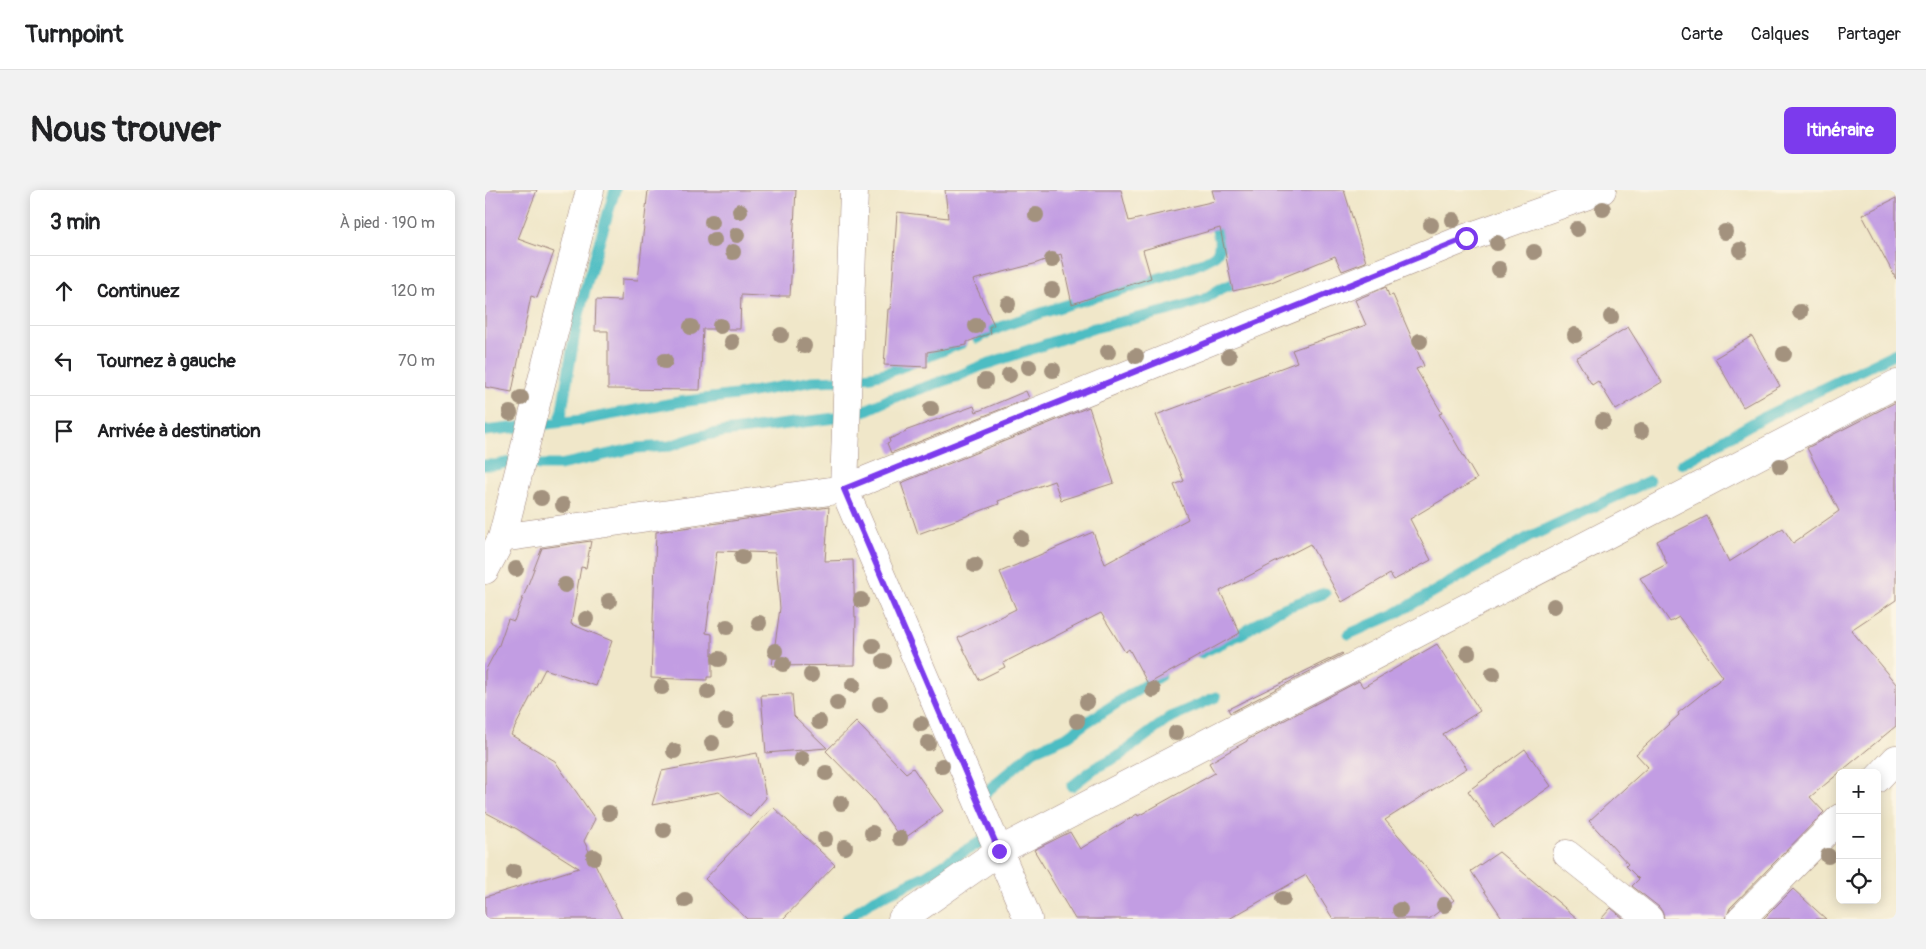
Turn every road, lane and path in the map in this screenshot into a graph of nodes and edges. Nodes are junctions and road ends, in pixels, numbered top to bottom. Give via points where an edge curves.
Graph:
1 (590, 190) edge
2 (854, 190) edge
3 (1602, 190) edge
4 (1896, 384) edge
5 (844, 489) junction
6 (502, 538) junction
7 (485, 570) edge
8 (1896, 760) edge
9 (1881, 775) edge
10 (1836, 822) edge
11 (999, 851) junction
12 (1567, 854) dead end
13 (902, 919) edge
14 (1028, 919) edge
15 (1649, 919) edge
16 (1741, 919) edge

1 - 6 street
2 - 5 street
3 - 5 street via 1466,238
4 - 11 street
5 - 6 street
5 - 11 street
6 - 7 street
8 - 9 street
10 - 16 street
11 - 13 street
11 - 14 street
12 - 15 street

